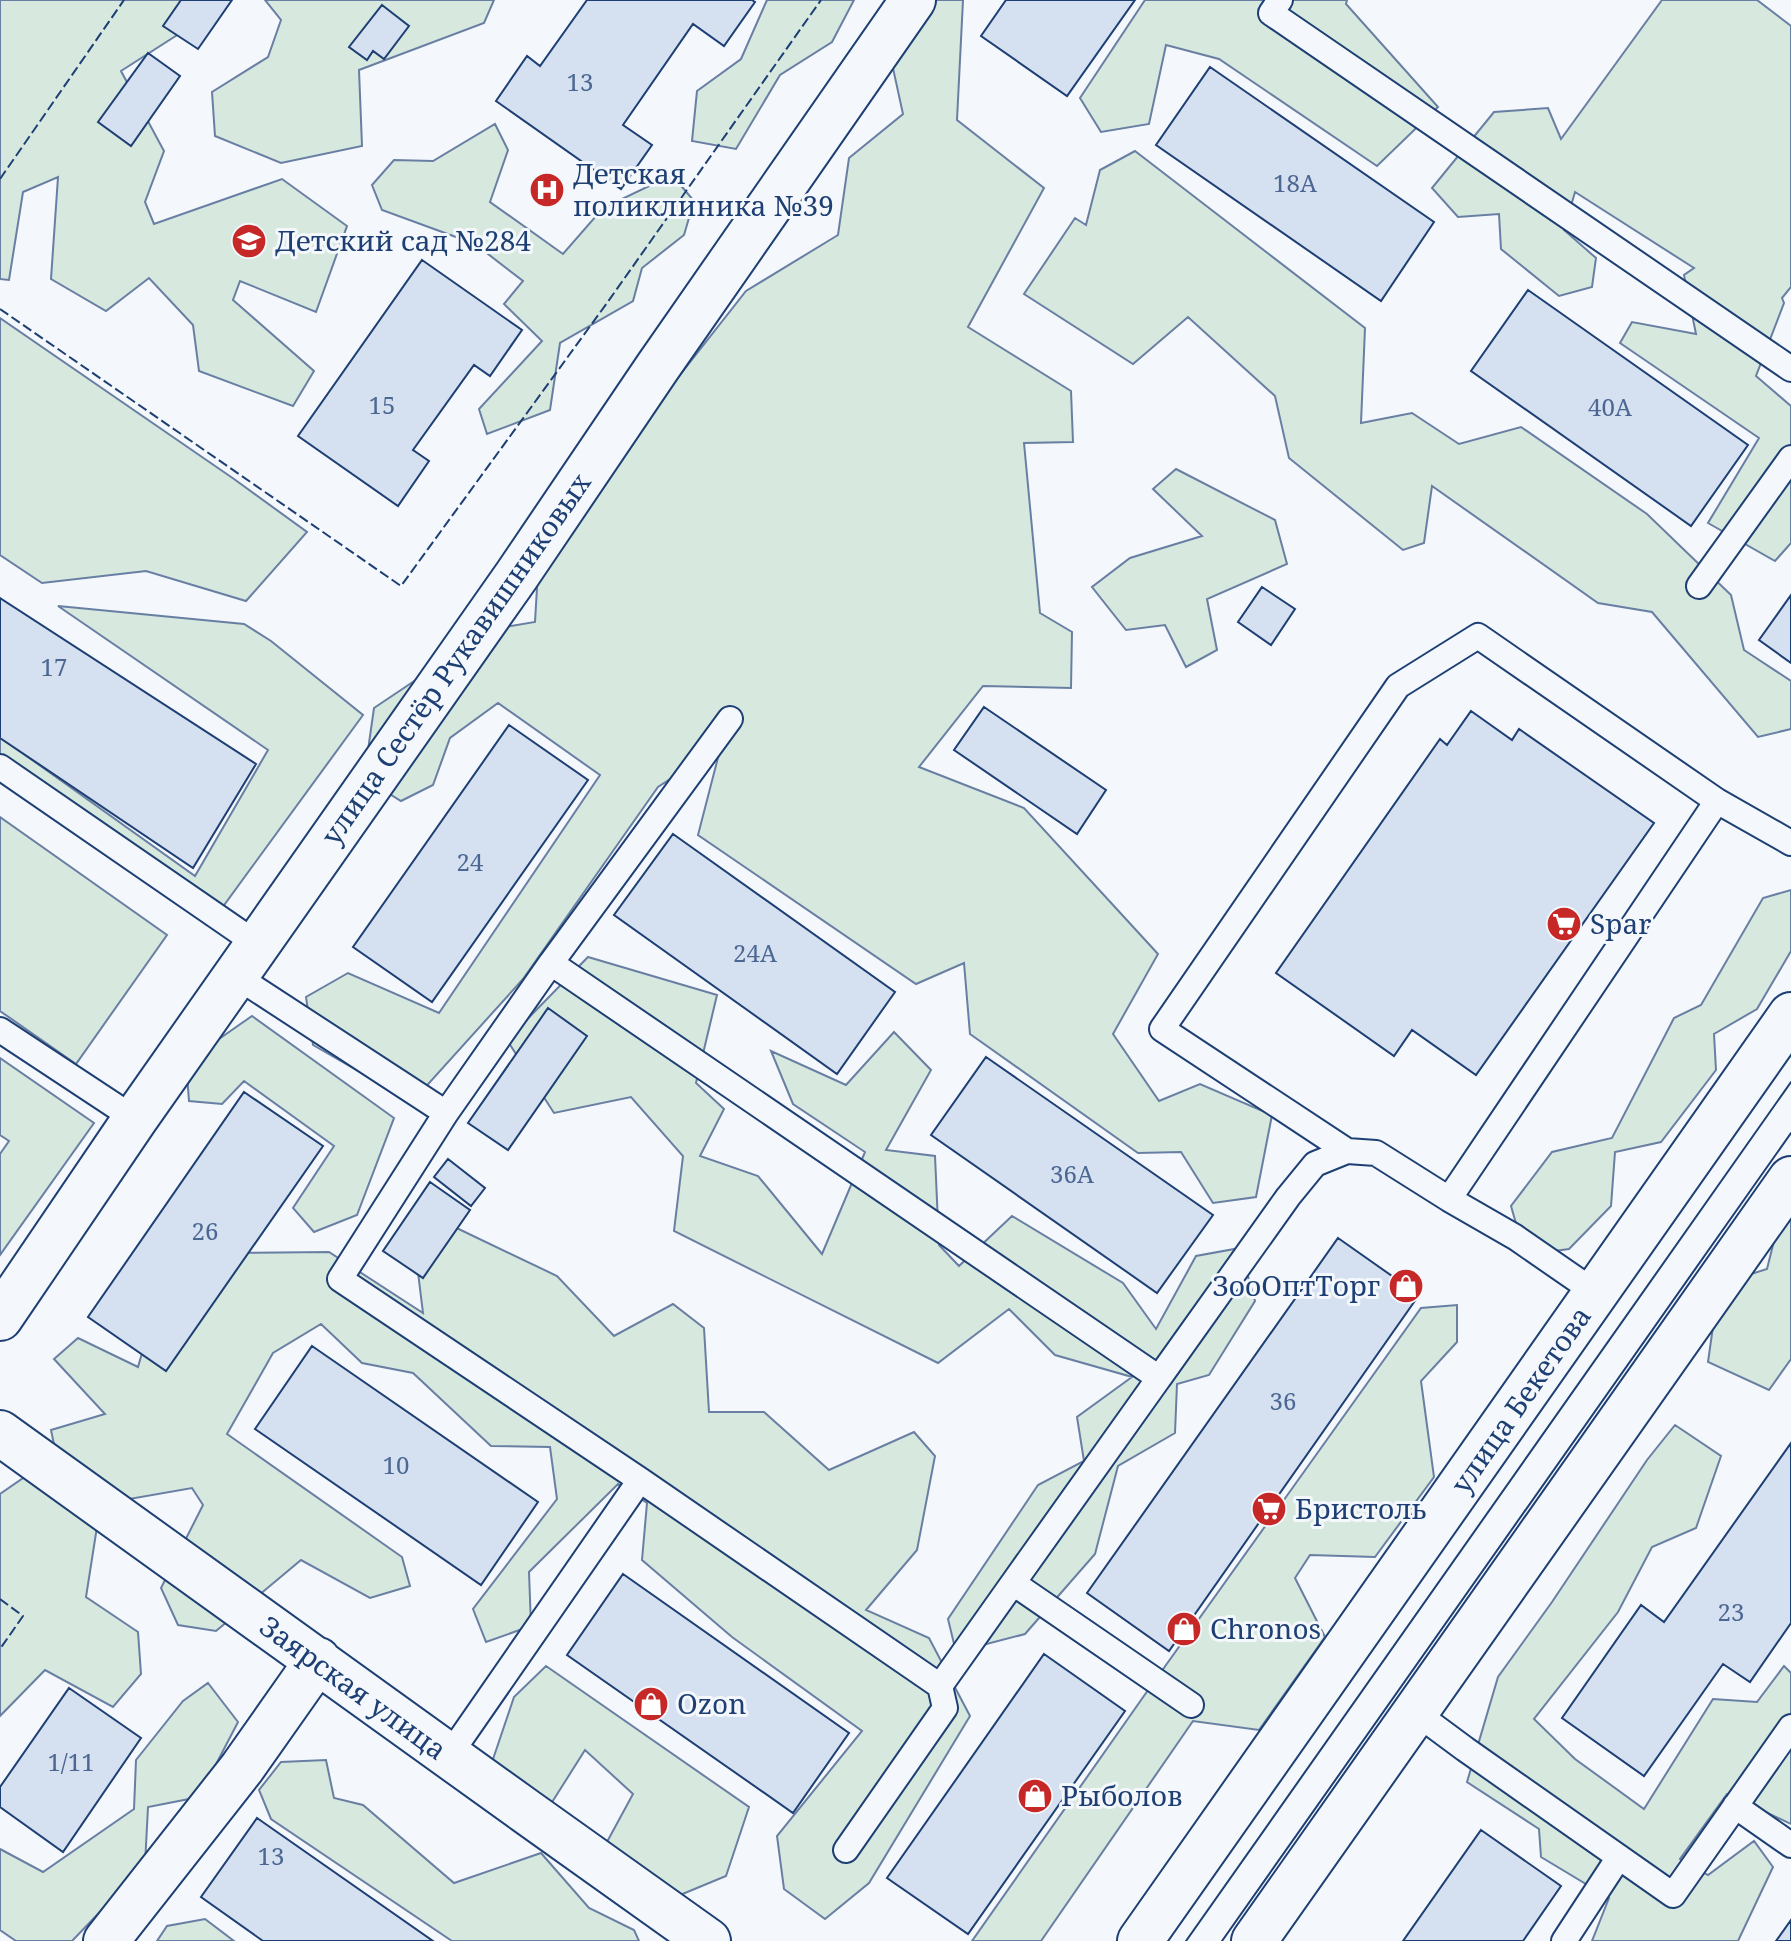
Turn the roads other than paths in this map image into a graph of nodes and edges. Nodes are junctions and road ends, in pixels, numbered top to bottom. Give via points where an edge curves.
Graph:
1 (913, 0) edge
2 (1280, 0) edge
3 (1791, 369) edge
4 (1791, 458) edge
5 (1699, 586) dead end
6 (730, 719) dead end
7 (0, 767) edge
8 (1717, 801) junction
9 (1791, 843) edge
10 (247, 960) junction
11 (551, 963) junction
12 (1791, 1015) edge
13 (0, 1030) edge
14 (446, 1113) junction
15 (135, 1119) junction
16 (1347, 1151) junction
17 (1791, 1179) edge
18 (1449, 1199) junction
19 (1596, 1293) junction
20 (0, 1318) edge
21 (1159, 1378) junction
22 (0, 1433) edge
23 (640, 1480) junction
24 (1013, 1583) junction
25 (318, 1660) junction
26 (940, 1686) junction
27 (1191, 1705) dead end
28 (1415, 1712) junction
29 (1791, 1727) edge
30 (448, 1757) junction
31 (1735, 1806) junction
32 (1791, 1845) edge
33 (846, 1850) dead end
34 (1619, 1857) junction
35 (110, 1940) edge
36 (708, 1941) edge
37 (1140, 1941) edge
38 (1254, 1941) edge
39 (1564, 1941) edge

1 - 10 street, улица Сестёр Рукавишниковых
2 - 3 lane via 1271,13
4 - 5 lane
6 - 11 lane
7 - 10 lane
8 - 9 lane
8 - 16 lane via 1478,636 1398,686 1162,1029
8 - 18 lane
10 - 14 lane
10 - 15 street, улица Сестёр Рукавишниковых
11 - 14 lane
11 - 21 lane
12 - 19 street, улица Бекетова
13 - 15 lane
14 - 23 lane via 340,1279
15 - 20 street, улица Сестёр Рукавишниковых
16 - 18 lane via 1376,1153
16 - 21 lane via 1315,1164
17 - 28 street
18 - 19 lane
19 - 37 street, улица Бекетова
21 - 24 lane
22 - 25 street, Заярская улица
23 - 26 lane
23 - 30 lane
24 - 26 lane
24 - 27 lane
25 - 30 street, Заярская улица
25 - 35 street
26 - 33 lane via 945,1708
28 - 34 lane
28 - 38 street
29 - 31 lane
30 - 36 street, Заярская улица
31 - 32 lane
31 - 34 lane via 1673,1895
34 - 39 lane

